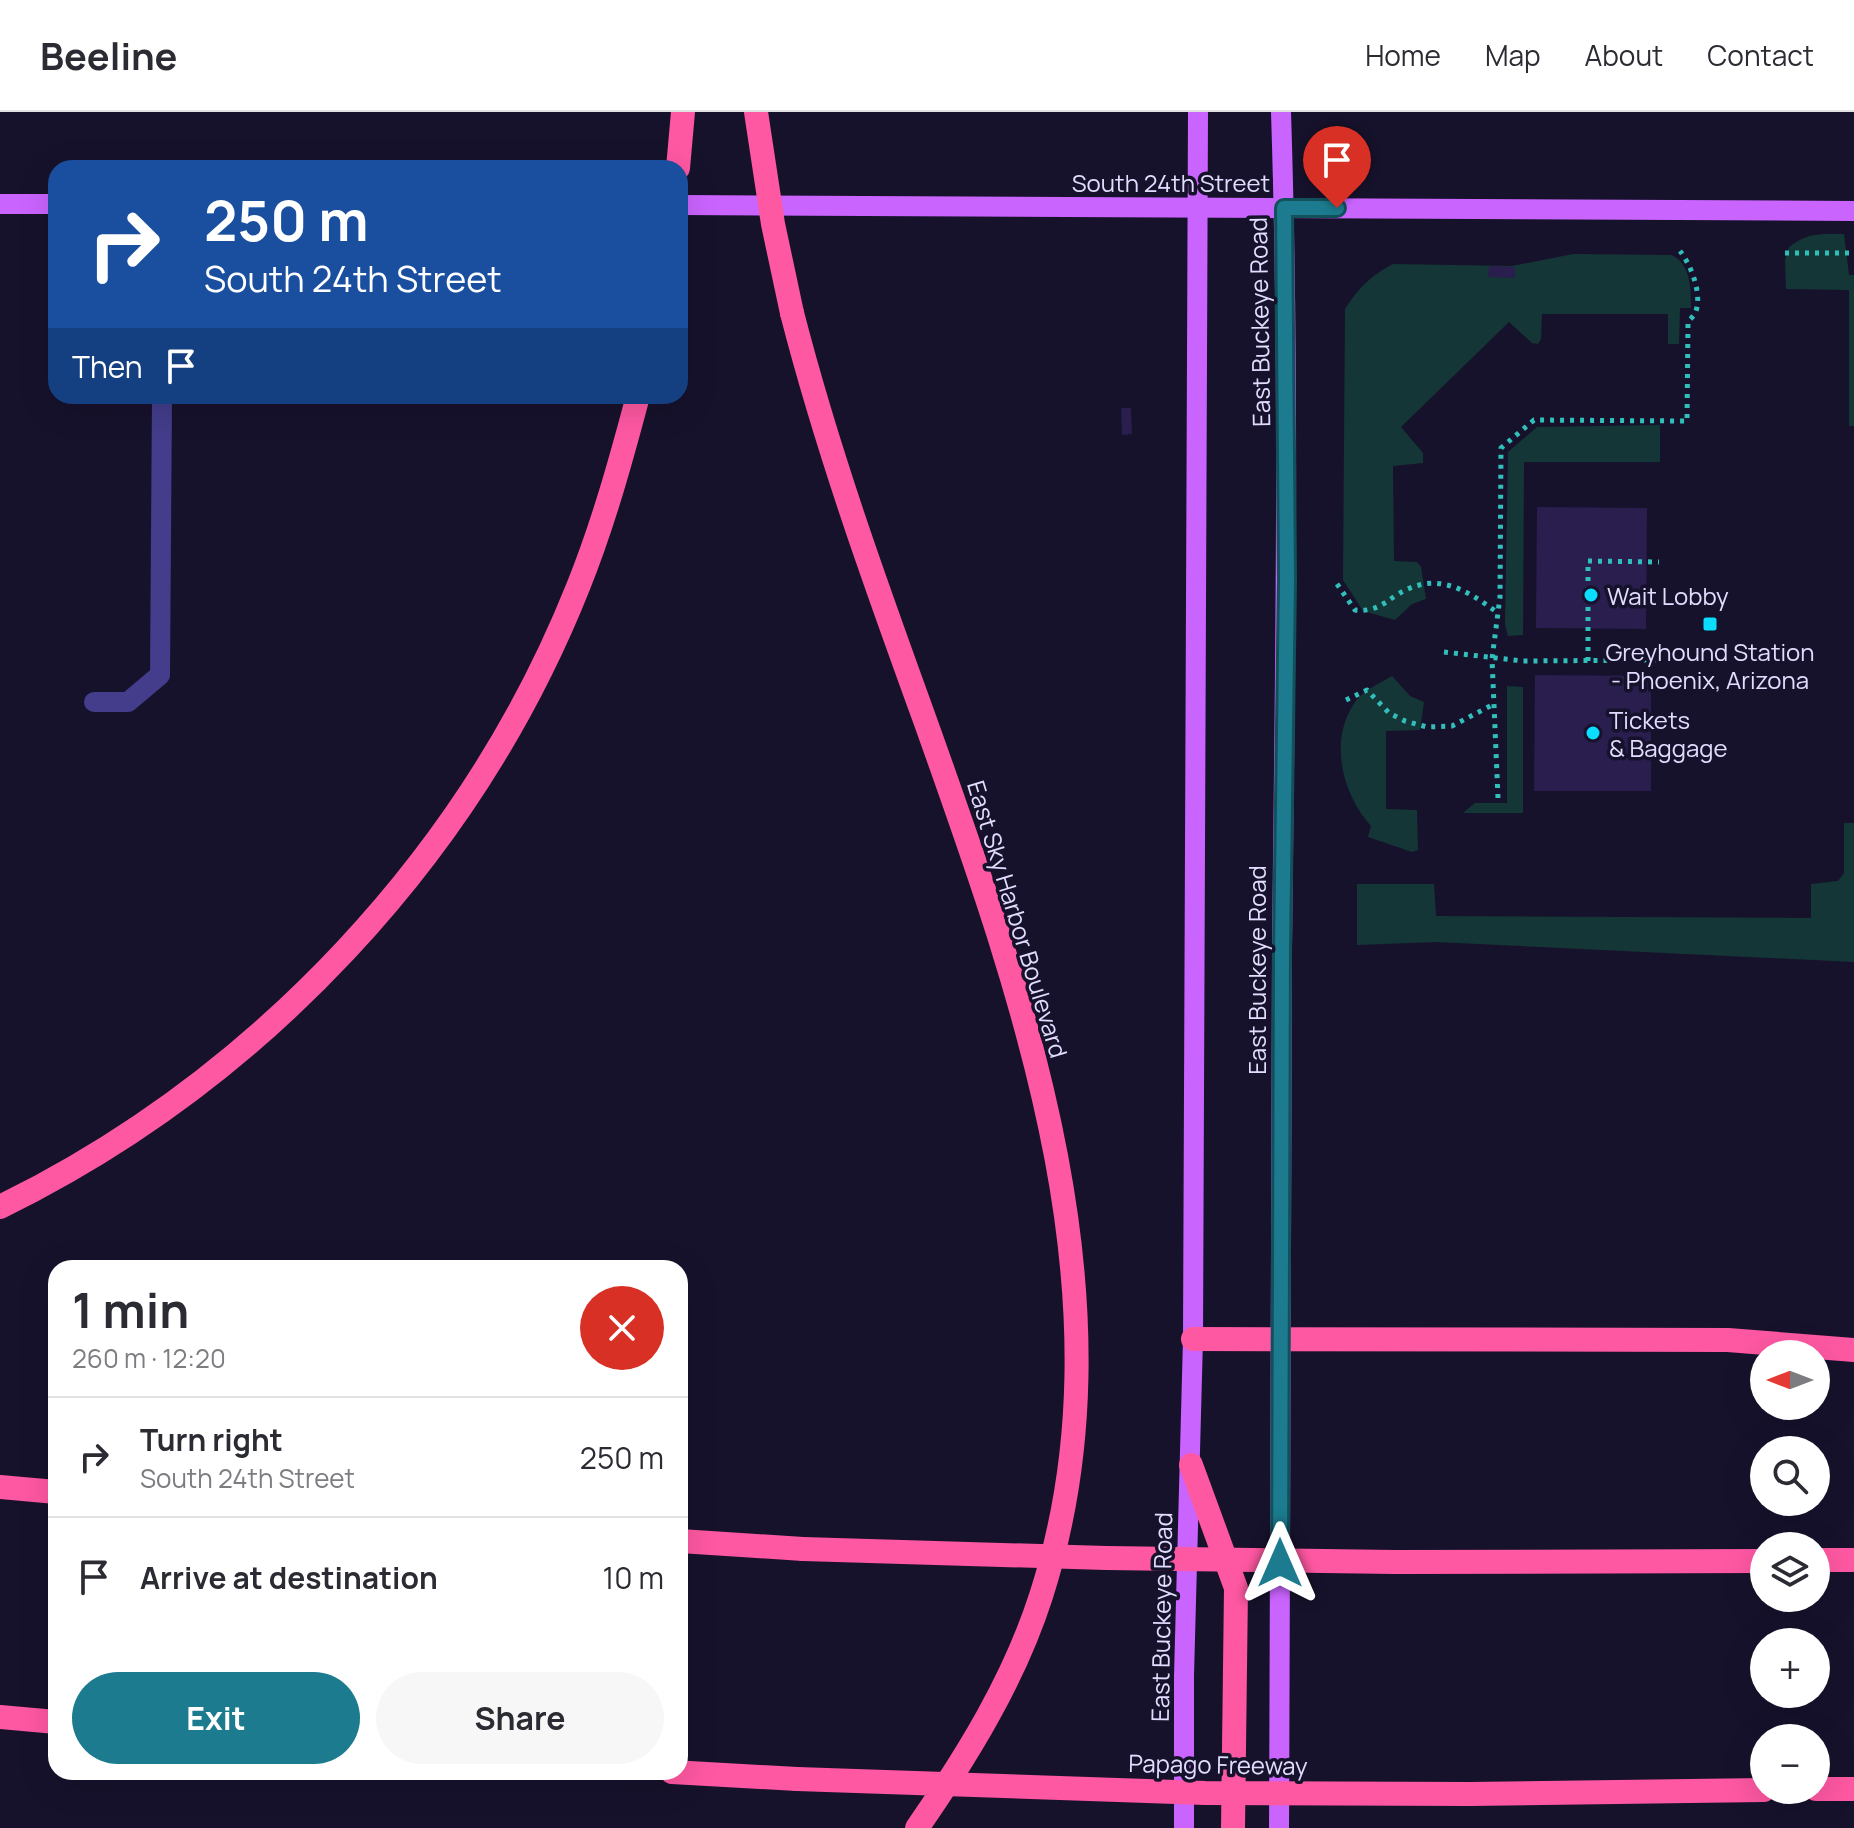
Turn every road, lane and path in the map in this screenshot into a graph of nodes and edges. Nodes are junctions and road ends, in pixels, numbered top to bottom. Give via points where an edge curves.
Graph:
1 (683, 112) edge
2 (756, 112) edge
3 (1198, 112) edge
4 (1281, 112) edge
5 (679, 160) edge
6 (0, 204) edge
7 (48, 204) edge
8 (688, 205) edge
9 (1284, 208) junction
10 (1198, 209) junction
11 (1854, 211) edge
12 (1680, 251) dead end
13 (1785, 253) dead end
14 (1854, 253) edge
15 (162, 404) edge
16 (636, 404) edge
17 (1659, 562) dead end
18 (1337, 584) dead end
19 (1498, 613) junction
20 (1444, 652) dead end
21 (1492, 659) junction
22 (1658, 660) dead end
23 (1588, 661) junction
24 (1346, 700) dead end
25 (94, 702) dead end
26 (1494, 704) junction
27 (1498, 798) dead end
28 (0, 1207) edge
29 (1280, 1338) junction
30 (1193, 1339) junction
31 (1854, 1350) edge
32 (1191, 1465) junction
33 (0, 1487) edge
34 (48, 1491) edge
35 (688, 1542) edge
36 (1830, 1560) edge
37 (1854, 1560) edge
38 (1750, 1561) edge
39 (0, 1717) edge
40 (48, 1721) edge
41 (688, 1773) edge
42 (1830, 1789) edge
43 (1854, 1789) edge
44 (1750, 1790) edge
45 (917, 1828) edge
46 (1184, 1828) edge
47 (1233, 1828) edge
48 (1279, 1828) edge

1 - 5 highway
2 - 45 highway, East Sky Harbor Boulevard, bridge via 773,224 813,394 1023,1014 1058,1168 1075,1312 1070,1454 1060,1525 1041,1597 985,1723
3 - 10 main road, East Buckeye Road
4 - 9 main road, East Buckeye Road
6 - 7 main road
8 - 10 main road, South 24th Street
9 - 10 main road, South 24th Street
9 - 11 main road, South 24th Street
9 - 29 main road, East Buckeye Road via 1287,580
10 - 30 main road, East Buckeye Road
12 - 19 path via 1695,281 1696,311 1688,322 1687,421 1534,420 1501,448
13 - 14 path
15 - 25 lane via 160,675 128,702
16 - 28 highway via 604,516 561,625 519,711 441,837 307,991 253,1039 139,1128
17 - 23 path via 1588,561
18 - 19 path via 1355,610 1380,607 1411,587 1451,584
19 - 21 path
20 - 21 path
21 - 23 path
21 - 26 path
22 - 23 path
24 - 26 path via 1367,690 1389,713 1437,727 1452,726
26 - 27 path
29 - 30 highway
29 - 31 highway via 1728,1340
29 - 48 main road, East Buckeye Road
30 - 32 main road, East Buckeye Road
32 - 46 main road, East Buckeye Road
32 - 47 highway via 1236,1588
33 - 34 highway
35 - 38 highway, bridge via 1106,1558
36 - 37 highway
39 - 40 highway
41 - 44 highway, Papago Freeway, bridge via 1205,1793
42 - 43 highway

